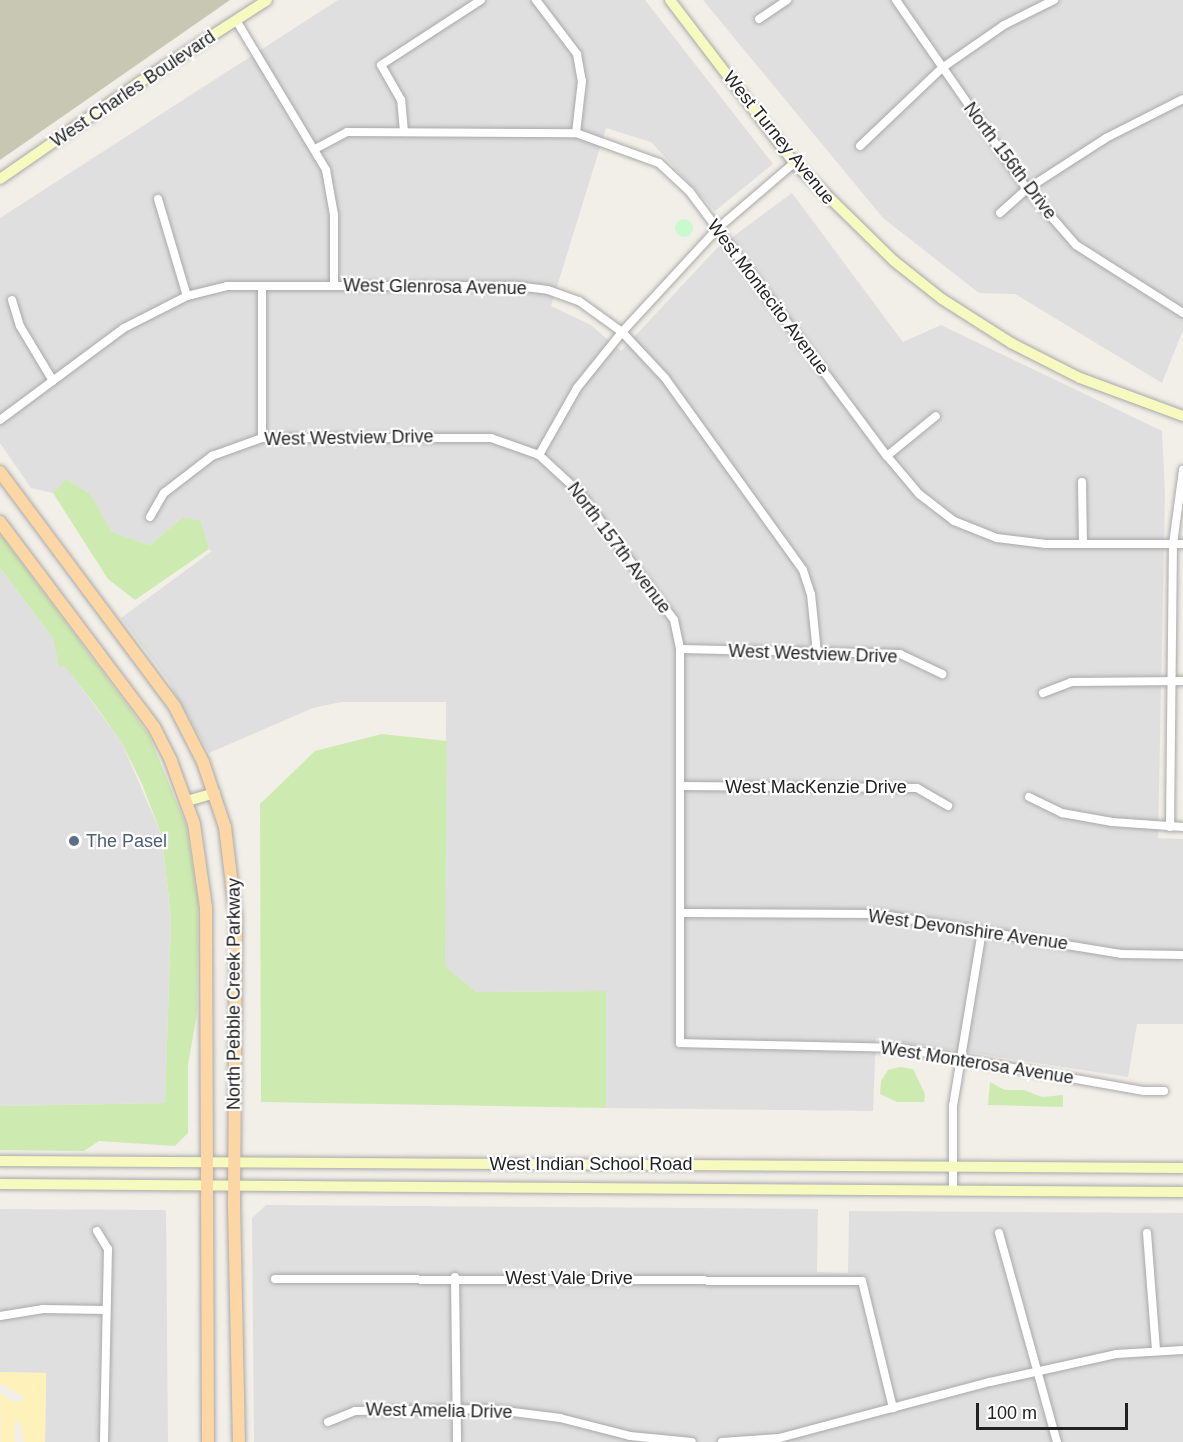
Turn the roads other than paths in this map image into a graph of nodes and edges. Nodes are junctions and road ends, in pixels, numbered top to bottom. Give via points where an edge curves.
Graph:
1 (267, 0) edge
2 (481, 0) edge
3 (536, 0) edge
4 (670, 0) edge
5 (787, 0) edge
6 (896, 0) edge
7 (1054, 0) edge
8 (759, 19) dead end
9 (236, 20) junction
10 (942, 68) junction
11 (1183, 99) edge
12 (404, 132) junction
13 (576, 133) junction
14 (860, 146) dead end
15 (317, 148) junction
16 (795, 163) junction
17 (0, 179) edge
18 (1027, 189) junction
19 (158, 199) dead end
20 (1000, 213) dead end
21 (717, 230) junction
22 (334, 285) junction
23 (262, 286) junction
24 (187, 296) junction
25 (12, 300) dead end
26 (1183, 313) edge
27 (622, 332) junction
28 (53, 381) junction
29 (936, 416) dead end
30 (1183, 416) edge
31 (0, 420) edge
32 (262, 438) junction
33 (539, 455) junction
34 (887, 456) junction
35 (1183, 470) edge
36 (0, 472) edge
37 (1082, 482) dead end
38 (150, 517) dead end
39 (0, 522) edge
40 (1083, 544) junction
41 (1173, 544) junction
42 (1183, 544) edge
43 (680, 650) junction
44 (817, 653) junction
45 (942, 674) dead end
46 (1172, 680) junction
47 (1183, 681) edge
48 (1043, 693) dead end
49 (680, 786) junction
50 (215, 793) junction
51 (1029, 797) dead end
52 (187, 801) junction
53 (948, 806) dead end
54 (1170, 827) junction
55 (1183, 827) edge
56 (680, 913) junction
57 (982, 931) junction
58 (1183, 956) edge
59 (680, 1043) joint
60 (961, 1058) junction
61 (1164, 1091) dead end
62 (0, 1161) edge
63 (204, 1162) junction
64 (235, 1162) junction
65 (952, 1166) junction
66 (1183, 1168) edge
67 (0, 1184) edge
68 (234, 1185) junction
69 (204, 1186) junction
70 (953, 1190) junction
71 (1183, 1192) edge
72 (97, 1231) dead end
73 (999, 1233) dead end
74 (1147, 1233) dead end
75 (455, 1277) junction
76 (275, 1279) dead end
77 (106, 1310) junction
78 (0, 1316) edge
79 (1156, 1349) junction
80 (1183, 1350) edge
81 (1039, 1370) junction
82 (893, 1408) junction
83 (456, 1411) junction
84 (328, 1422) dead end
85 (779, 1440) edge
86 (104, 1442) edge
87 (208, 1442) edge
88 (239, 1442) edge
89 (457, 1442) edge
90 (693, 1442) edge
91 (722, 1442) edge
92 (1057, 1442) edge

1 - 9 main road, West Charles Boulevard
2 - 12 street via 381,65 400,100
3 - 13 street via 577,54 582,81
4 - 16 main road, West Turney Avenue
5 - 8 street
6 - 10 street, North 156th Drive
7 - 10 street via 1004,25
9 - 15 street
9 - 17 main road, West Charles Boulevard
10 - 14 street
10 - 18 street, North 156th Drive
11 - 18 street via 1106,138
12 - 13 street, West Montecito Avenue
12 - 15 street, West Montecito Avenue via 347,132
13 - 21 street, West Montecito Avenue via 659,163 690,192
15 - 22 street via 331,192
16 - 21 street
16 - 30 main road, West Turney Avenue via 867,237 968,316 1080,378
18 - 20 street
18 - 26 street, North 156th Drive via 1076,245
19 - 24 street
21 - 27 street
21 - 34 street, West Montecito Avenue
22 - 23 street, West Glenrosa Avenue
22 - 27 street, West Glenrosa Avenue via 516,286 548,290 579,301
23 - 24 street, West Glenrosa Avenue via 227,286
23 - 32 street
24 - 28 street, West Glenrosa Avenue via 124,328
25 - 28 street via 20,326
27 - 33 street via 577,388
27 - 44 street, West Glenrosa Avenue via 665,378 791,549 811,594
28 - 31 street, West Glenrosa Avenue
29 - 34 street
32 - 33 street, West Westview Drive via 490,438
32 - 38 street, West Westview Drive via 212,456 164,493
33 - 43 street, North 157th Avenue via 579,492 659,596 674,620
34 - 40 street, West Montecito Avenue via 919,494 954,521 997,538
35 - 41 street
36 - 50 main road, North Pebble Creek Parkway via 165,691 186,725
37 - 40 street
39 - 52 main road, North Pebble Creek Parkway via 154,727
40 - 41 street, West Montecito Avenue
41 - 42 street, West Montecito Avenue
41 - 46 street
43 - 44 street, West Westview Drive
43 - 49 street, North 157th Avenue
44 - 45 street, West Westview Drive via 900,654
46 - 47 street
46 - 48 street via 1071,682
46 - 54 street
49 - 53 street, West MacKenzie Drive via 918,788
49 - 56 street, North 157th Avenue
50 - 52 main road
50 - 64 main road, North Pebble Creek Parkway via 228,841 235,898
51 - 54 street via 1062,813
52 - 63 main road, North Pebble Creek Parkway via 201,859 206,907
54 - 55 street
56 - 57 street, West Devonshire Avenue via 877,915
56 - 59 street, North 157th Avenue
57 - 58 street, West Devonshire Avenue via 1121,954
57 - 60 street
59 - 60 street, West Monterosa Avenue via 871,1045
60 - 61 street, West Monterosa Avenue via 1144,1091
60 - 65 street via 953,1106
62 - 63 main road, West Indian School Road
63 - 64 main road, West Indian School Road
63 - 69 main road, North Pebble Creek Parkway
64 - 65 main road, West Indian School Road
64 - 68 main road, North Pebble Creek Parkway
65 - 66 main road, West Indian School Road
65 - 70 street
67 - 69 main road, West Indian School Road
68 - 69 main road, West Indian School Road
68 - 70 main road, West Indian School Road
68 - 88 main road, North Pebble Creek Parkway
69 - 87 main road, North Pebble Creek Parkway
70 - 71 main road, West Indian School Road
72 - 77 street via 108,1249
73 - 81 street
74 - 79 street
75 - 76 street, West Vale Drive
75 - 82 street, West Vale Drive via 862,1281
75 - 83 street
77 - 78 street via 43,1309
77 - 86 street
79 - 80 street
79 - 81 street
81 - 82 street
81 - 92 street
82 - 85 street
83 - 84 street, West Amelia Drive via 355,1411
83 - 89 street
83 - 90 street, West Amelia Drive via 527,1413 630,1436
85 - 91 street

